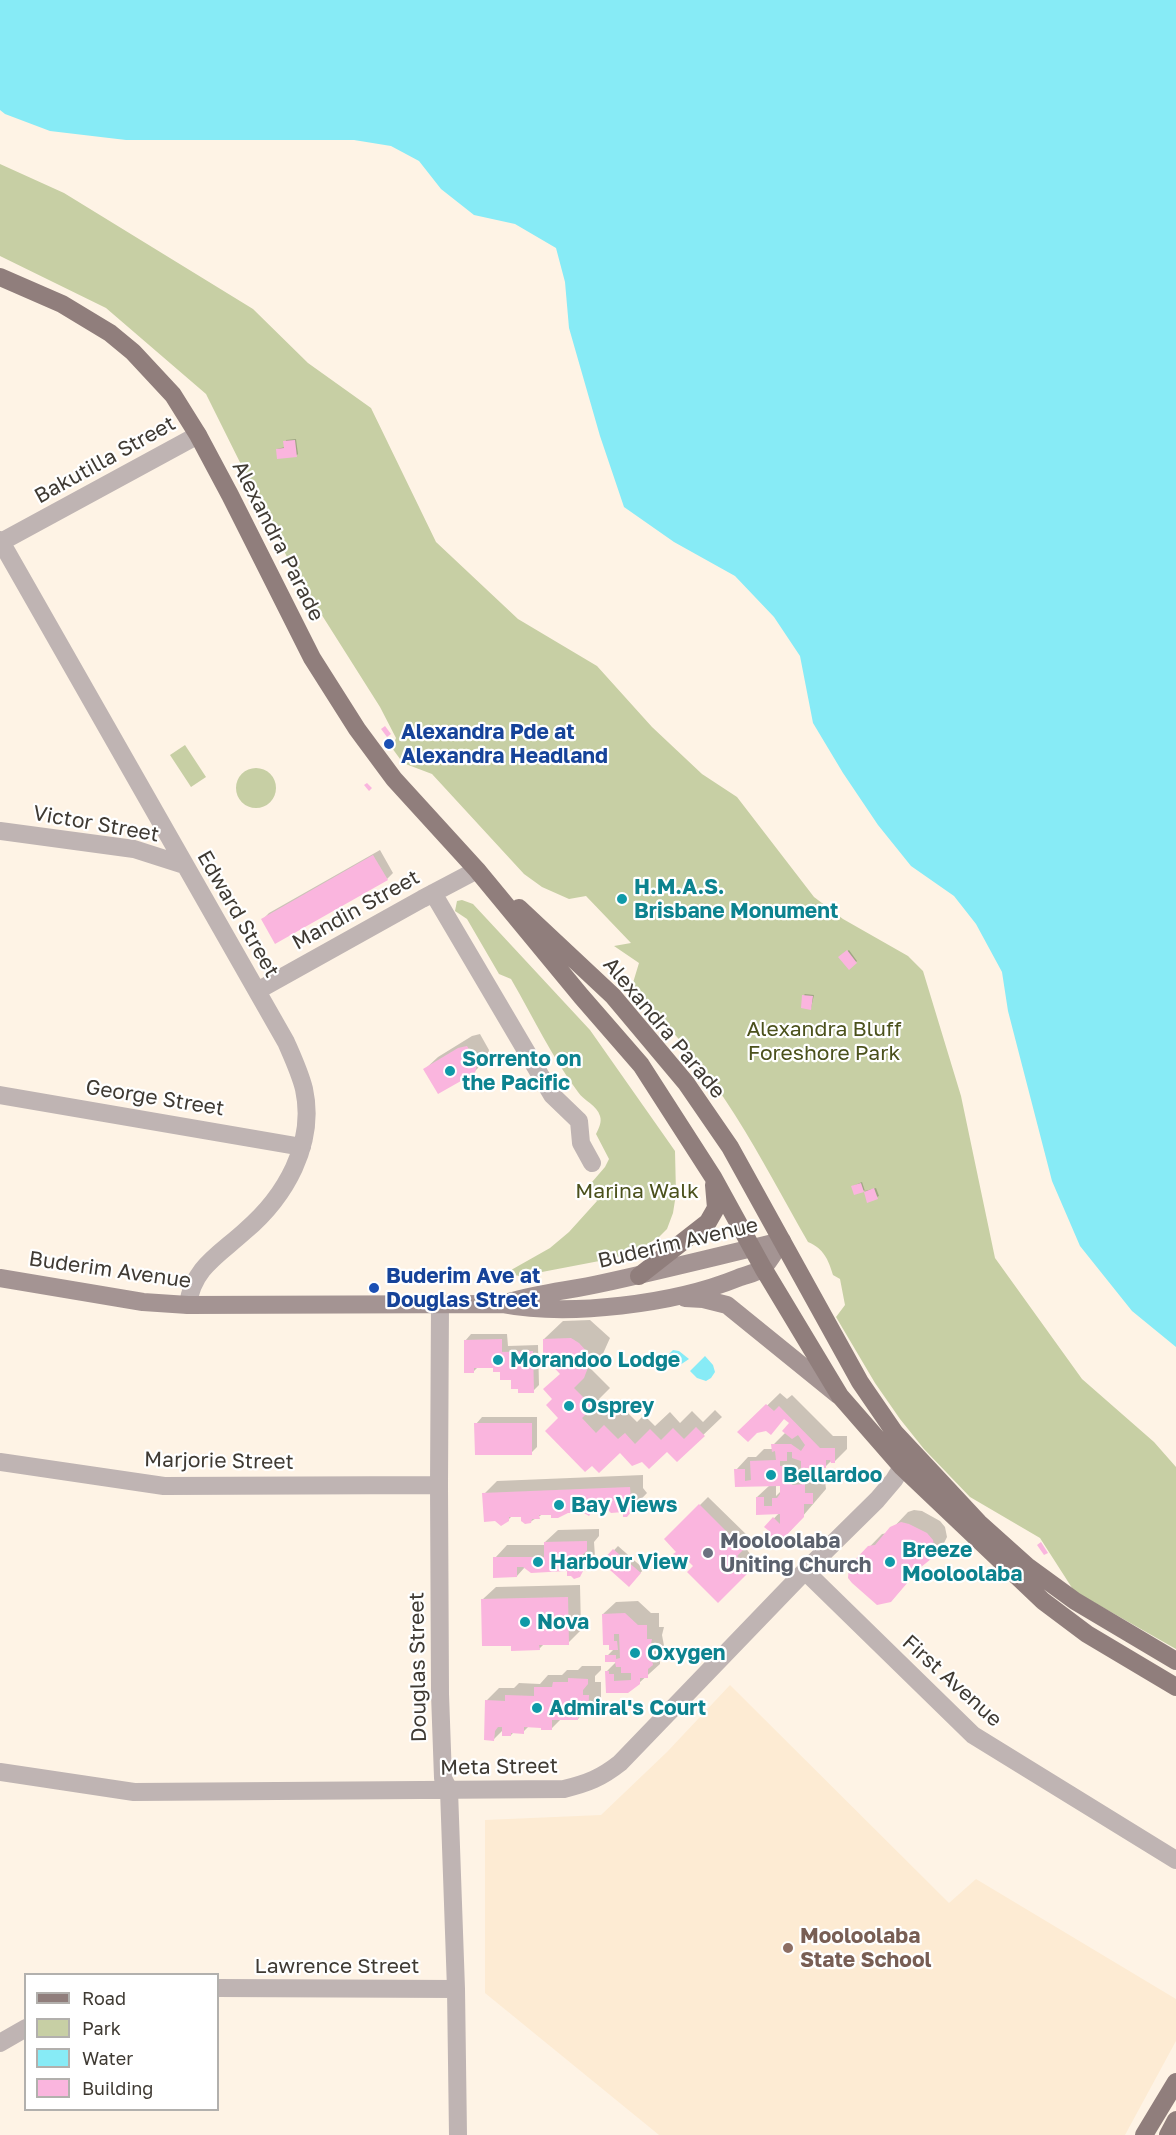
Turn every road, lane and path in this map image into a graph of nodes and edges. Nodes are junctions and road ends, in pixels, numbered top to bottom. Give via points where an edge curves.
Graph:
1 (0, 278) edge
2 (198, 435) junction
3 (1, 541) edge
4 (0, 831) edge
5 (184, 865) junction
6 (477, 870) junction
7 (433, 893) junction
8 (257, 991) junction
9 (0, 1095) edge
10 (302, 1146) junction
11 (592, 1163) dead end
12 (713, 1177) junction
13 (782, 1241) junction
14 (752, 1248) junction
15 (763, 1268) junction
16 (639, 1276) junction
17 (0, 1278) edge
18 (673, 1298) junction
19 (502, 1304) junction
20 (188, 1305) junction
21 (440, 1305) junction
22 (840, 1396) junction
23 (895, 1433) junction
24 (0, 1462) edge
25 (902, 1467) junction
26 (439, 1485) junction
27 (805, 1571) junction
28 (1176, 1660) edge
29 (1176, 1687) edge
30 (0, 1772) edge
31 (449, 1790) junction
32 (1176, 1860) edge
33 (219, 1988) edge
34 (456, 1989) junction
35 (24, 2029) edge
36 (0, 2043) edge
37 (1176, 2082) edge
38 (1176, 2120) edge
39 (458, 2135) edge
40 (1144, 2135) edge
41 (1168, 2135) edge

1 - 2 main road, Alexandra Parade via 62,304 133,351 173,395
2 - 3 street, Bakutilla Street
2 - 6 main road, Alexandra Parade via 332,691 394,779
3 - 5 street, Edward Street
4 - 5 street, Victor Street via 134,849
5 - 8 street, Edward Street
6 - 7 street, Mandin Street
6 - 12 main road, Alexandra Parade via 640,1065
6 - 13 main road, Alexandra Parade via 613,996 686,1083 730,1146
7 - 8 street, Mandin Street
7 - 11 street via 552,1095 579,1120 580,1143
8 - 10 street, Edward Street via 299,1072 306,1111
9 - 10 street, George Street
10 - 20 street, Edward Street via 276,1199 197,1275
12 - 14 main road, Alexandra Parade
12 - 16 main road via 716,1208 708,1222
13 - 14 main road, Buderim Avenue
13 - 15 main road, Buderim Avenue
13 - 23 main road, Alexandra Parade via 860,1382
14 - 15 main road, Alexandra Parade
14 - 16 main road, Buderim Avenue
15 - 18 main road, Buderim Avenue
15 - 22 main road, Alexandra Parade
16 - 19 main road, Buderim Avenue
17 - 20 main road, Buderim Avenue via 143,1302
18 - 19 main road, Buderim Avenue via 588,1307 526,1309
18 - 22 main road via 727,1305
19 - 21 main road, Buderim Avenue
20 - 21 main road, Buderim Avenue
21 - 26 street, Douglas Street
22 - 25 main road, Alexandra Parade
23 - 25 street via 904,1456
23 - 28 main road, Alexandra Parade via 979,1523 1027,1566 1069,1597
24 - 26 street, Marjorie Street via 164,1486
25 - 27 street, Meta Street via 878,1500
25 - 29 main road, Alexandra Parade via 1054,1610 1102,1644
26 - 31 street, Douglas Street via 440,1694 443,1778
27 - 31 street, Meta Street via 620,1763 599,1778 564,1789
27 - 32 street, First Avenue via 973,1735
30 - 31 street, Meta Street via 134,1792
31 - 34 street, Douglas Street
33 - 34 street, Lawrence Street
34 - 39 street, Douglas Street
35 - 36 street
37 - 40 main road
38 - 41 main road

